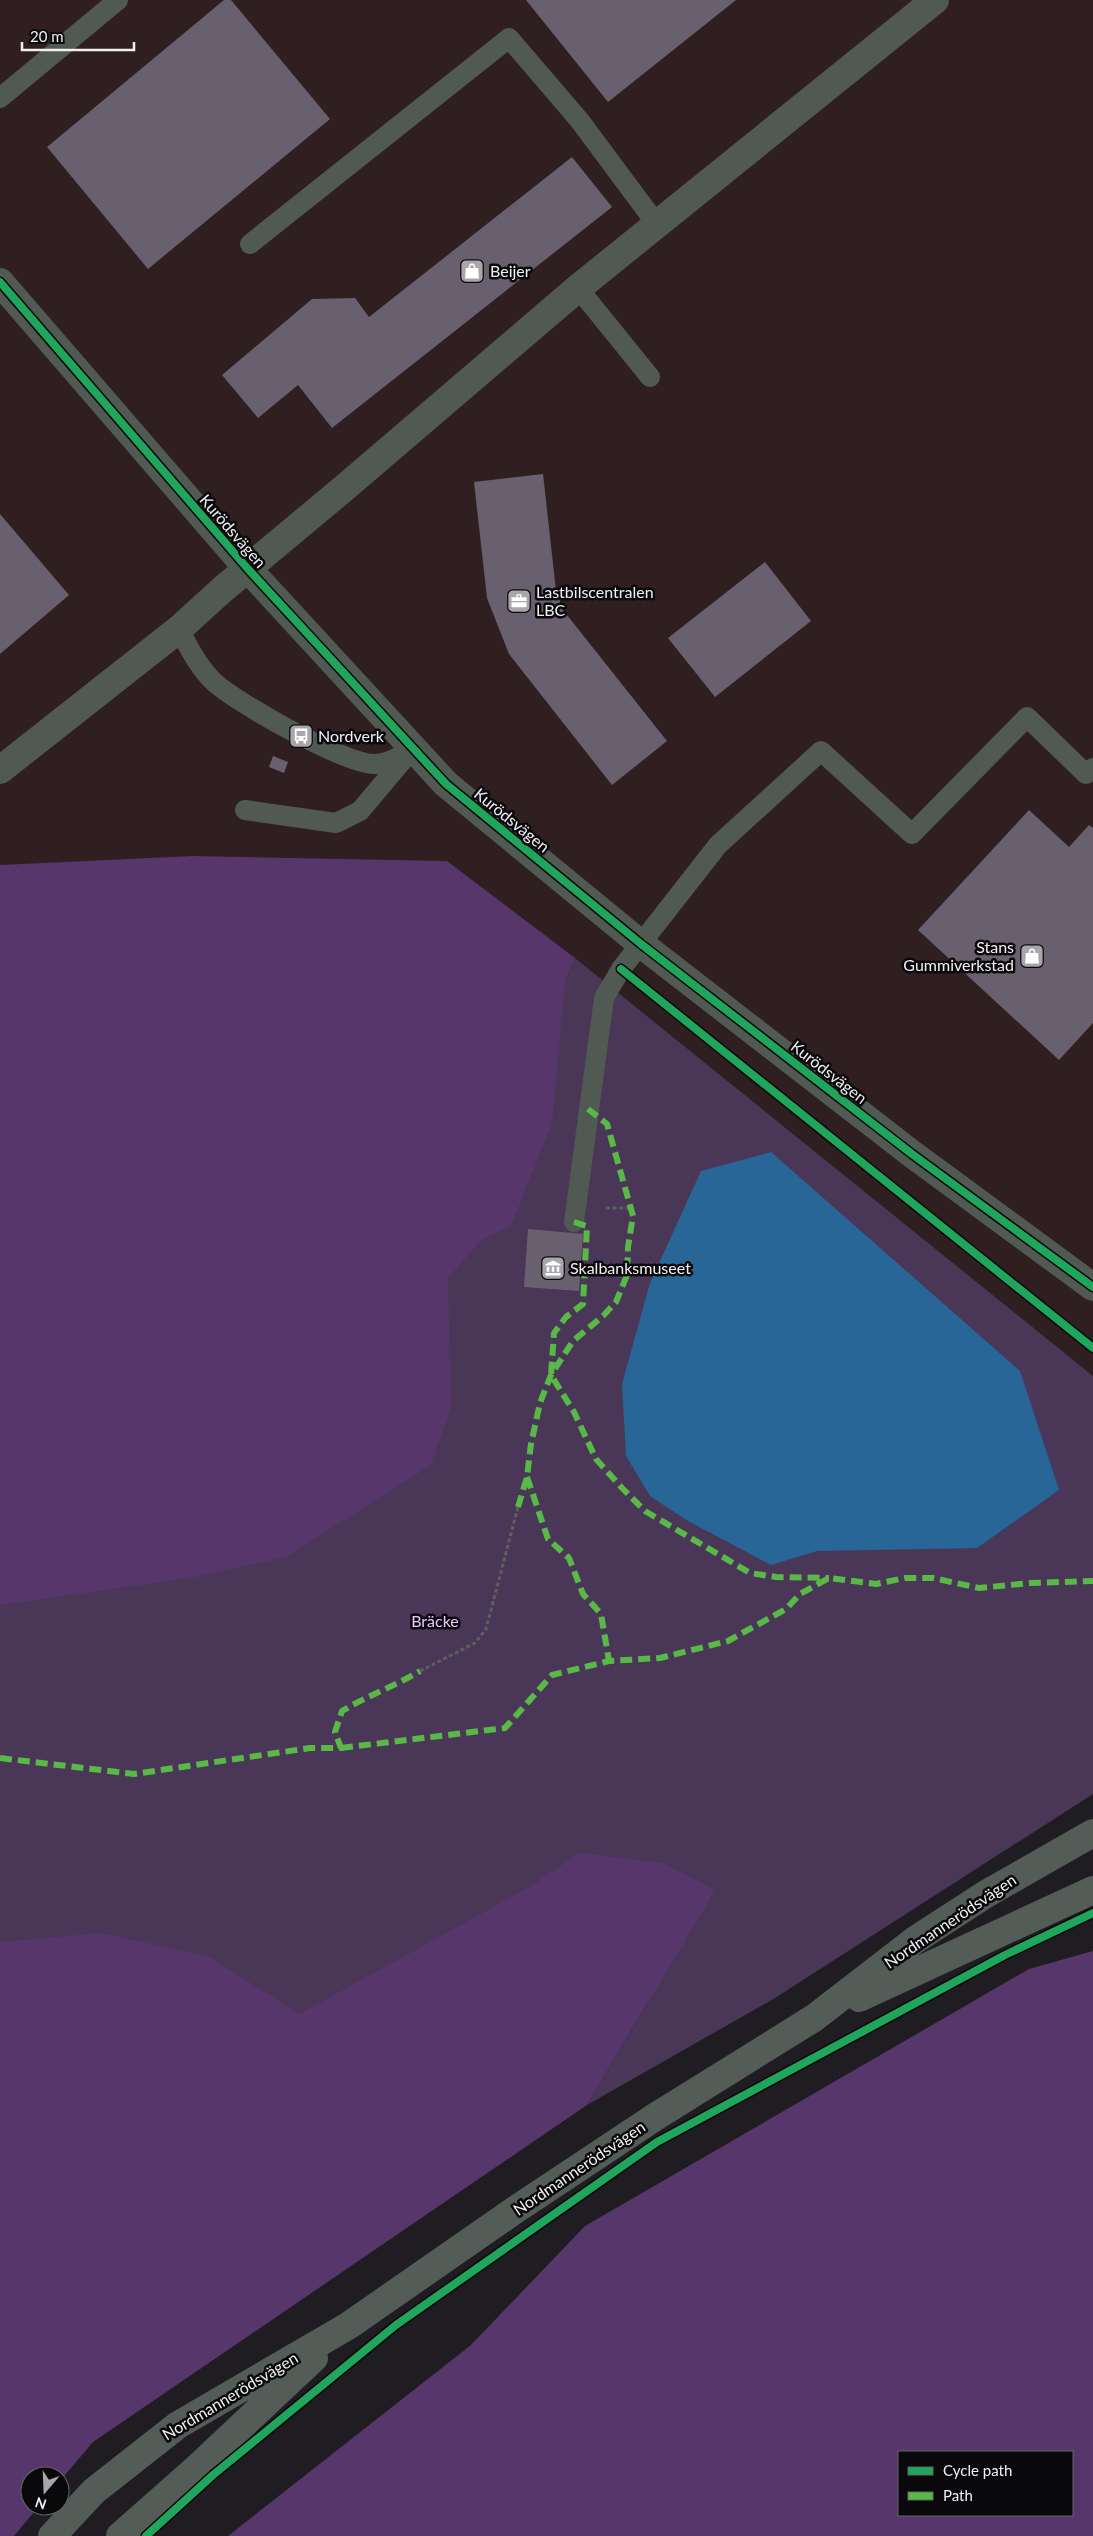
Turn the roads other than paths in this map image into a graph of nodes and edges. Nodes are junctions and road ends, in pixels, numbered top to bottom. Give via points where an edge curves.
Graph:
1 (118, 0) edge
2 (935, 0) edge
3 (0, 98) edge
4 (658, 226) junction
5 (250, 244) dead end
6 (0, 282) edge
7 (578, 288) junction
8 (650, 377) dead end
9 (248, 569) junction
10 (179, 629) junction
11 (412, 748) junction
12 (1093, 768) edge
13 (0, 770) edge
14 (245, 810) dead end
15 (641, 944) junction
16 (574, 1222) dead end
17 (1093, 1287) edge
18 (1093, 1833) edge
19 (1093, 1890) edge
20 (814, 2018) junction
21 (348, 2326) junction
22 (52, 2536) edge
23 (120, 2536) edge

1 - 3 lane
2 - 4 street
4 - 5 lane via 580,121 509,38
4 - 7 street
6 - 9 street, Kurödsvägen
7 - 8 lane
7 - 9 street
9 - 10 street
9 - 11 street, Kurödsvägen
10 - 11 lane via 194,658 215,682 266,716 307,738 343,755 373,764 393,760
10 - 13 street
11 - 14 lane via 360,811 336,823
11 - 15 street, Kurödsvägen via 446,784
12 - 15 lane via 1086,774 1027,717 912,834 821,751 718,845
15 - 16 lane via 620,969 604,998
15 - 17 street, Kurödsvägen via 912,1154
18 - 20 main road, Nordmannerödsvägen via 986,1894 915,1940
19 - 20 main road, Nordmannerödsvägen
20 - 21 main road, Nordmannerödsvägen via 655,2117
21 - 22 main road, Nordmannerödsvägen via 178,2424 94,2491
21 - 23 main road, Nordmannerödsvägen

